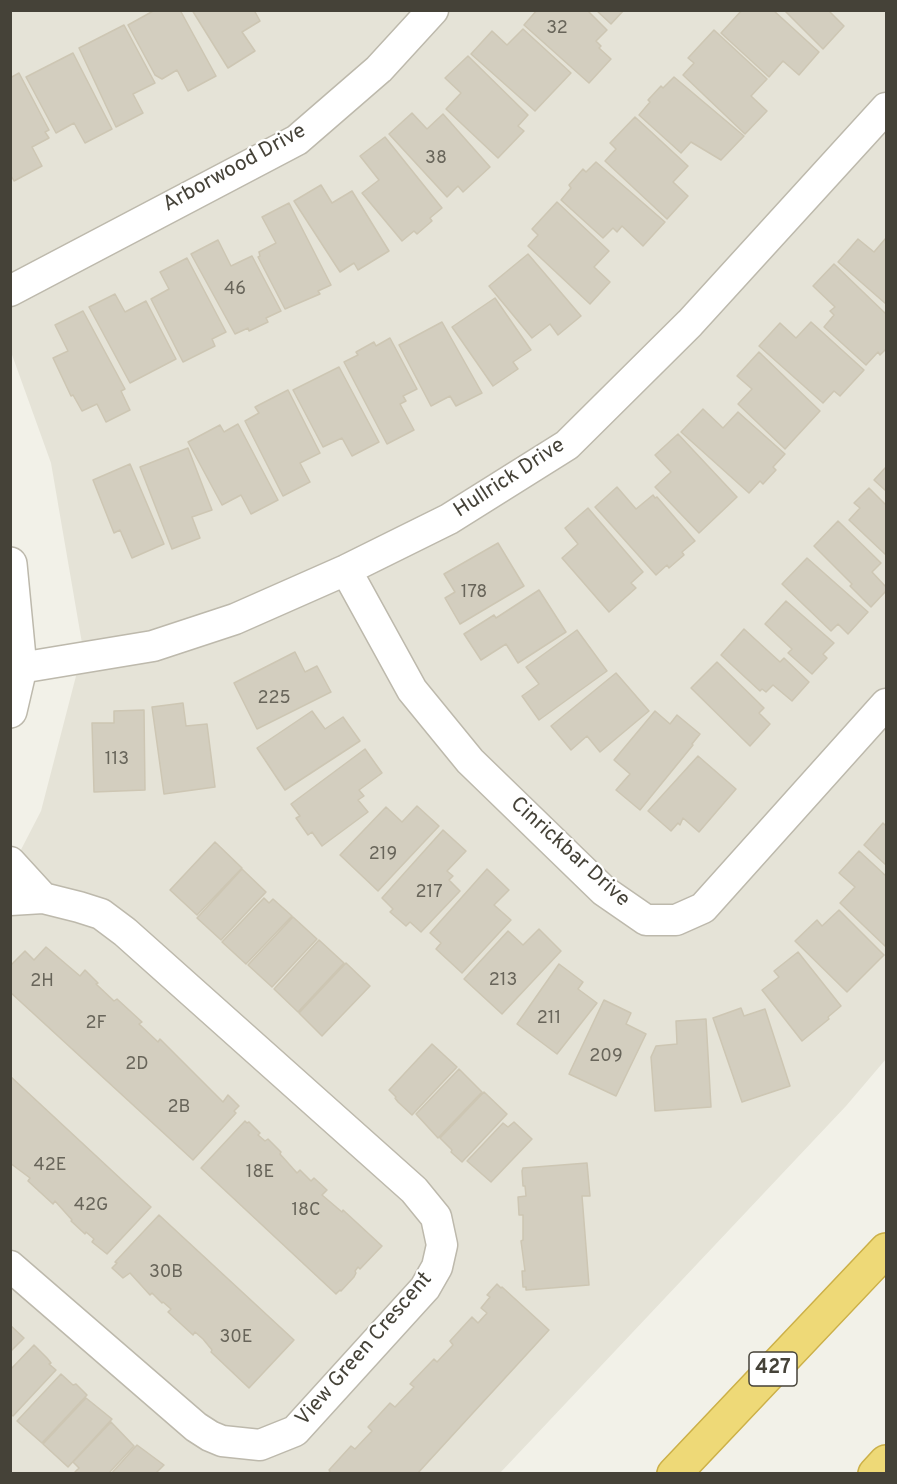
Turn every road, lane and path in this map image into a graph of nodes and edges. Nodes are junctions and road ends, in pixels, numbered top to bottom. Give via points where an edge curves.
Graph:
1 (433, 10) edge
2 (886, 108) edge
3 (10, 291) edge
4 (10, 564) edge
5 (346, 570) junction
6 (20, 668) junction
7 (886, 704) edge
8 (10, 711) edge
9 (10, 862) edge
10 (43, 898) junction
11 (10, 900) edge
12 (882, 1253) edge
13 (10, 1266) edge
14 (886, 1462) edge
15 (674, 1473) edge
16 (875, 1473) edge

1 - 3 street, Arborwood Drive via 379,69 297,140
2 - 5 street, Hullrick Drive via 690,323 567,445 449,519
4 - 6 street
5 - 6 street, Hullrick Drive via 235,619 153,646
5 - 7 street, Cinrickbar Drive via 412,690 470,761 604,891 646,920 676,920 703,908
6 - 8 street
9 - 10 street
10 - 11 street, View Green Crescent
10 - 13 street, View Green Crescent via 101,914 125,932 414,1190 436,1217 442,1245 437,1268 410,1305 295,1431 260,1445 222,1441 196,1427
12 - 15 highway, 427
14 - 16 highway

